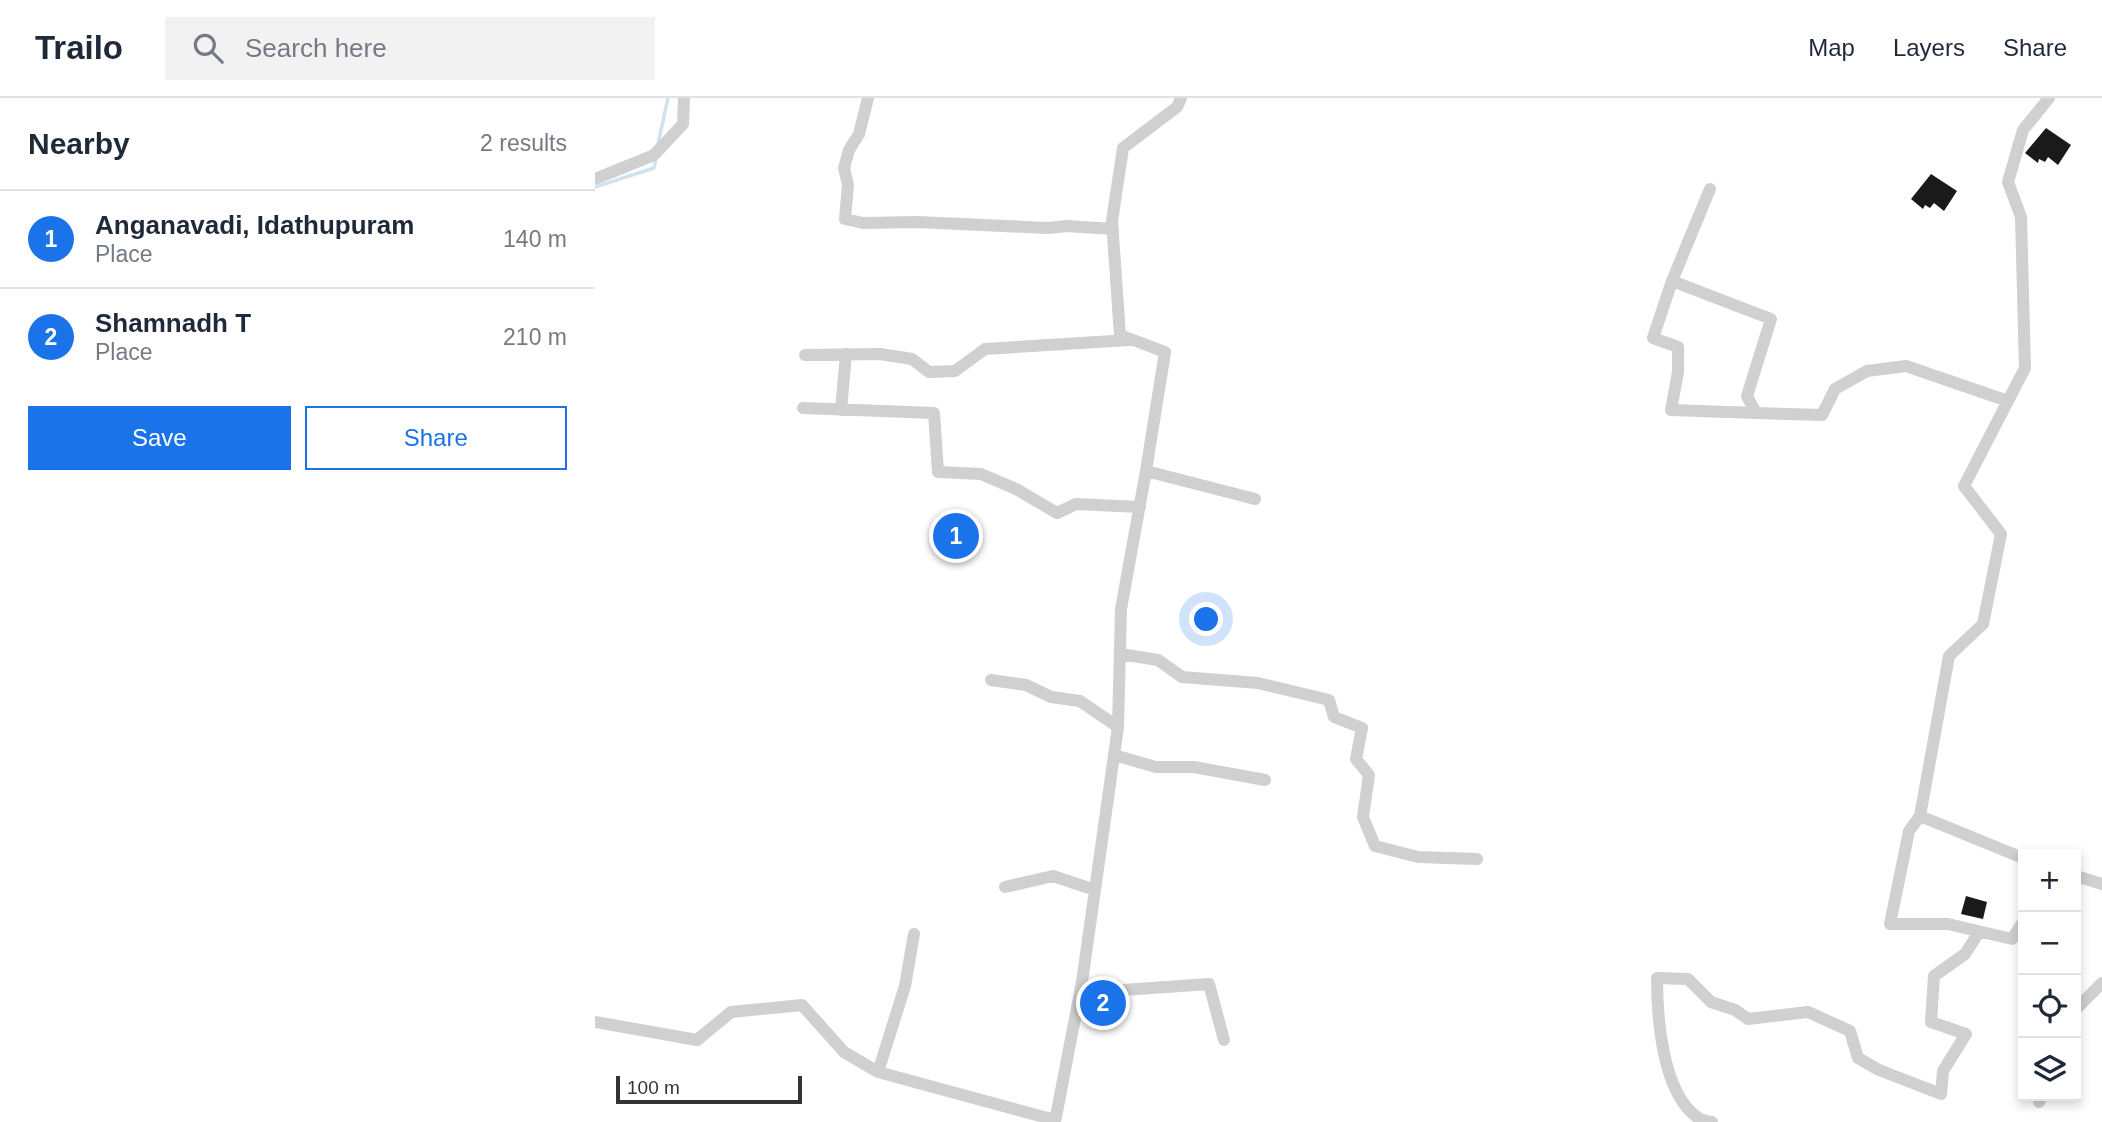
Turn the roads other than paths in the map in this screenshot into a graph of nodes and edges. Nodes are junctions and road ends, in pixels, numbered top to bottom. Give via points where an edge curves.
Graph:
1 (684, 98) edge
2 (868, 98) edge
3 (1181, 98) edge
4 (2049, 98) edge
5 (595, 179) edge
6 (1710, 189) dead end
7 (1113, 229) junction
8 (1672, 281) junction
9 (1133, 340) junction
10 (846, 354) junction
11 (805, 355) dead end
12 (2008, 401) junction
13 (803, 408) dead end
14 (841, 410) junction
15 (1756, 413) junction
16 (1146, 471) junction
17 (1255, 499) dead end
18 (1140, 507) junction
19 (1120, 654) junction
20 (992, 680) dead end
21 (1118, 727) junction
22 (1114, 755) junction
23 (1265, 780) dead end
24 (1920, 816) junction
25 (2018, 856) edge
26 (1477, 859) dead end
27 (2081, 878) edge
28 (2102, 884) edge
29 (1005, 887) dead end
30 (1095, 890) junction
31 (2018, 930) edge
32 (1979, 932) junction
33 (914, 934) dead end
34 (2102, 982) edge
35 (1080, 993) junction
36 (2081, 1004) edge
37 (595, 1022) edge
38 (1224, 1040) dead end
39 (878, 1072) junction
40 (1055, 1121) edge
41 (1712, 1122) edge

1 - 5 street via 683,124 654,155
2 - 7 street via 844,168 848,185 845,219
3 - 7 street via 1177,107 1122,148
4 - 12 street via 2023,130 2008,182 2021,217 2025,368
6 - 8 street
7 - 9 street via 1120,335
8 - 15 street via 1771,319 1747,396
8 - 15 street via 1653,338 1678,347 1671,410
9 - 10 street via 985,349 955,371 929,372 912,359 880,354
9 - 16 street via 1165,352
10 - 11 street
10 - 14 street
12 - 15 street via 1906,366 1867,371 1835,389 1822,415
12 - 24 street via 1964,486 2001,534 1983,624 1949,656
13 - 14 street
14 - 18 street via 934,413 938,472 981,474 1057,513 1076,504
16 - 17 street
16 - 18 street
18 - 19 street via 1121,609
19 - 21 street
19 - 26 street via 1158,660 1182,677 1258,683 1329,700 1334,718 1362,728 1356,759 1369,775 1363,817 1375,846 1418,857
20 - 21 street via 1080,701
21 - 22 street
22 - 23 street via 1156,767 1194,767
22 - 30 street
24 - 25 street
24 - 32 street via 1909,831 1890,924 1948,924
27 - 28 street
29 - 30 street via 1053,876
30 - 35 street
31 - 32 street via 2012,939
32 - 41 street via 1965,954 1934,976 1931,1022 1966,1034 1943,1071 1941,1094 1857,1058 1850,1031 1808,1012 1748,1019 1711,1002 1688,978 1657,978 1661,1040 1672,1082 1697,1118
33 - 39 street via 905,986
34 - 36 street
35 - 38 street via 1209,984
35 - 40 street
37 - 39 street via 697,1040 731,1012 801,1005 844,1052
39 - 40 street

